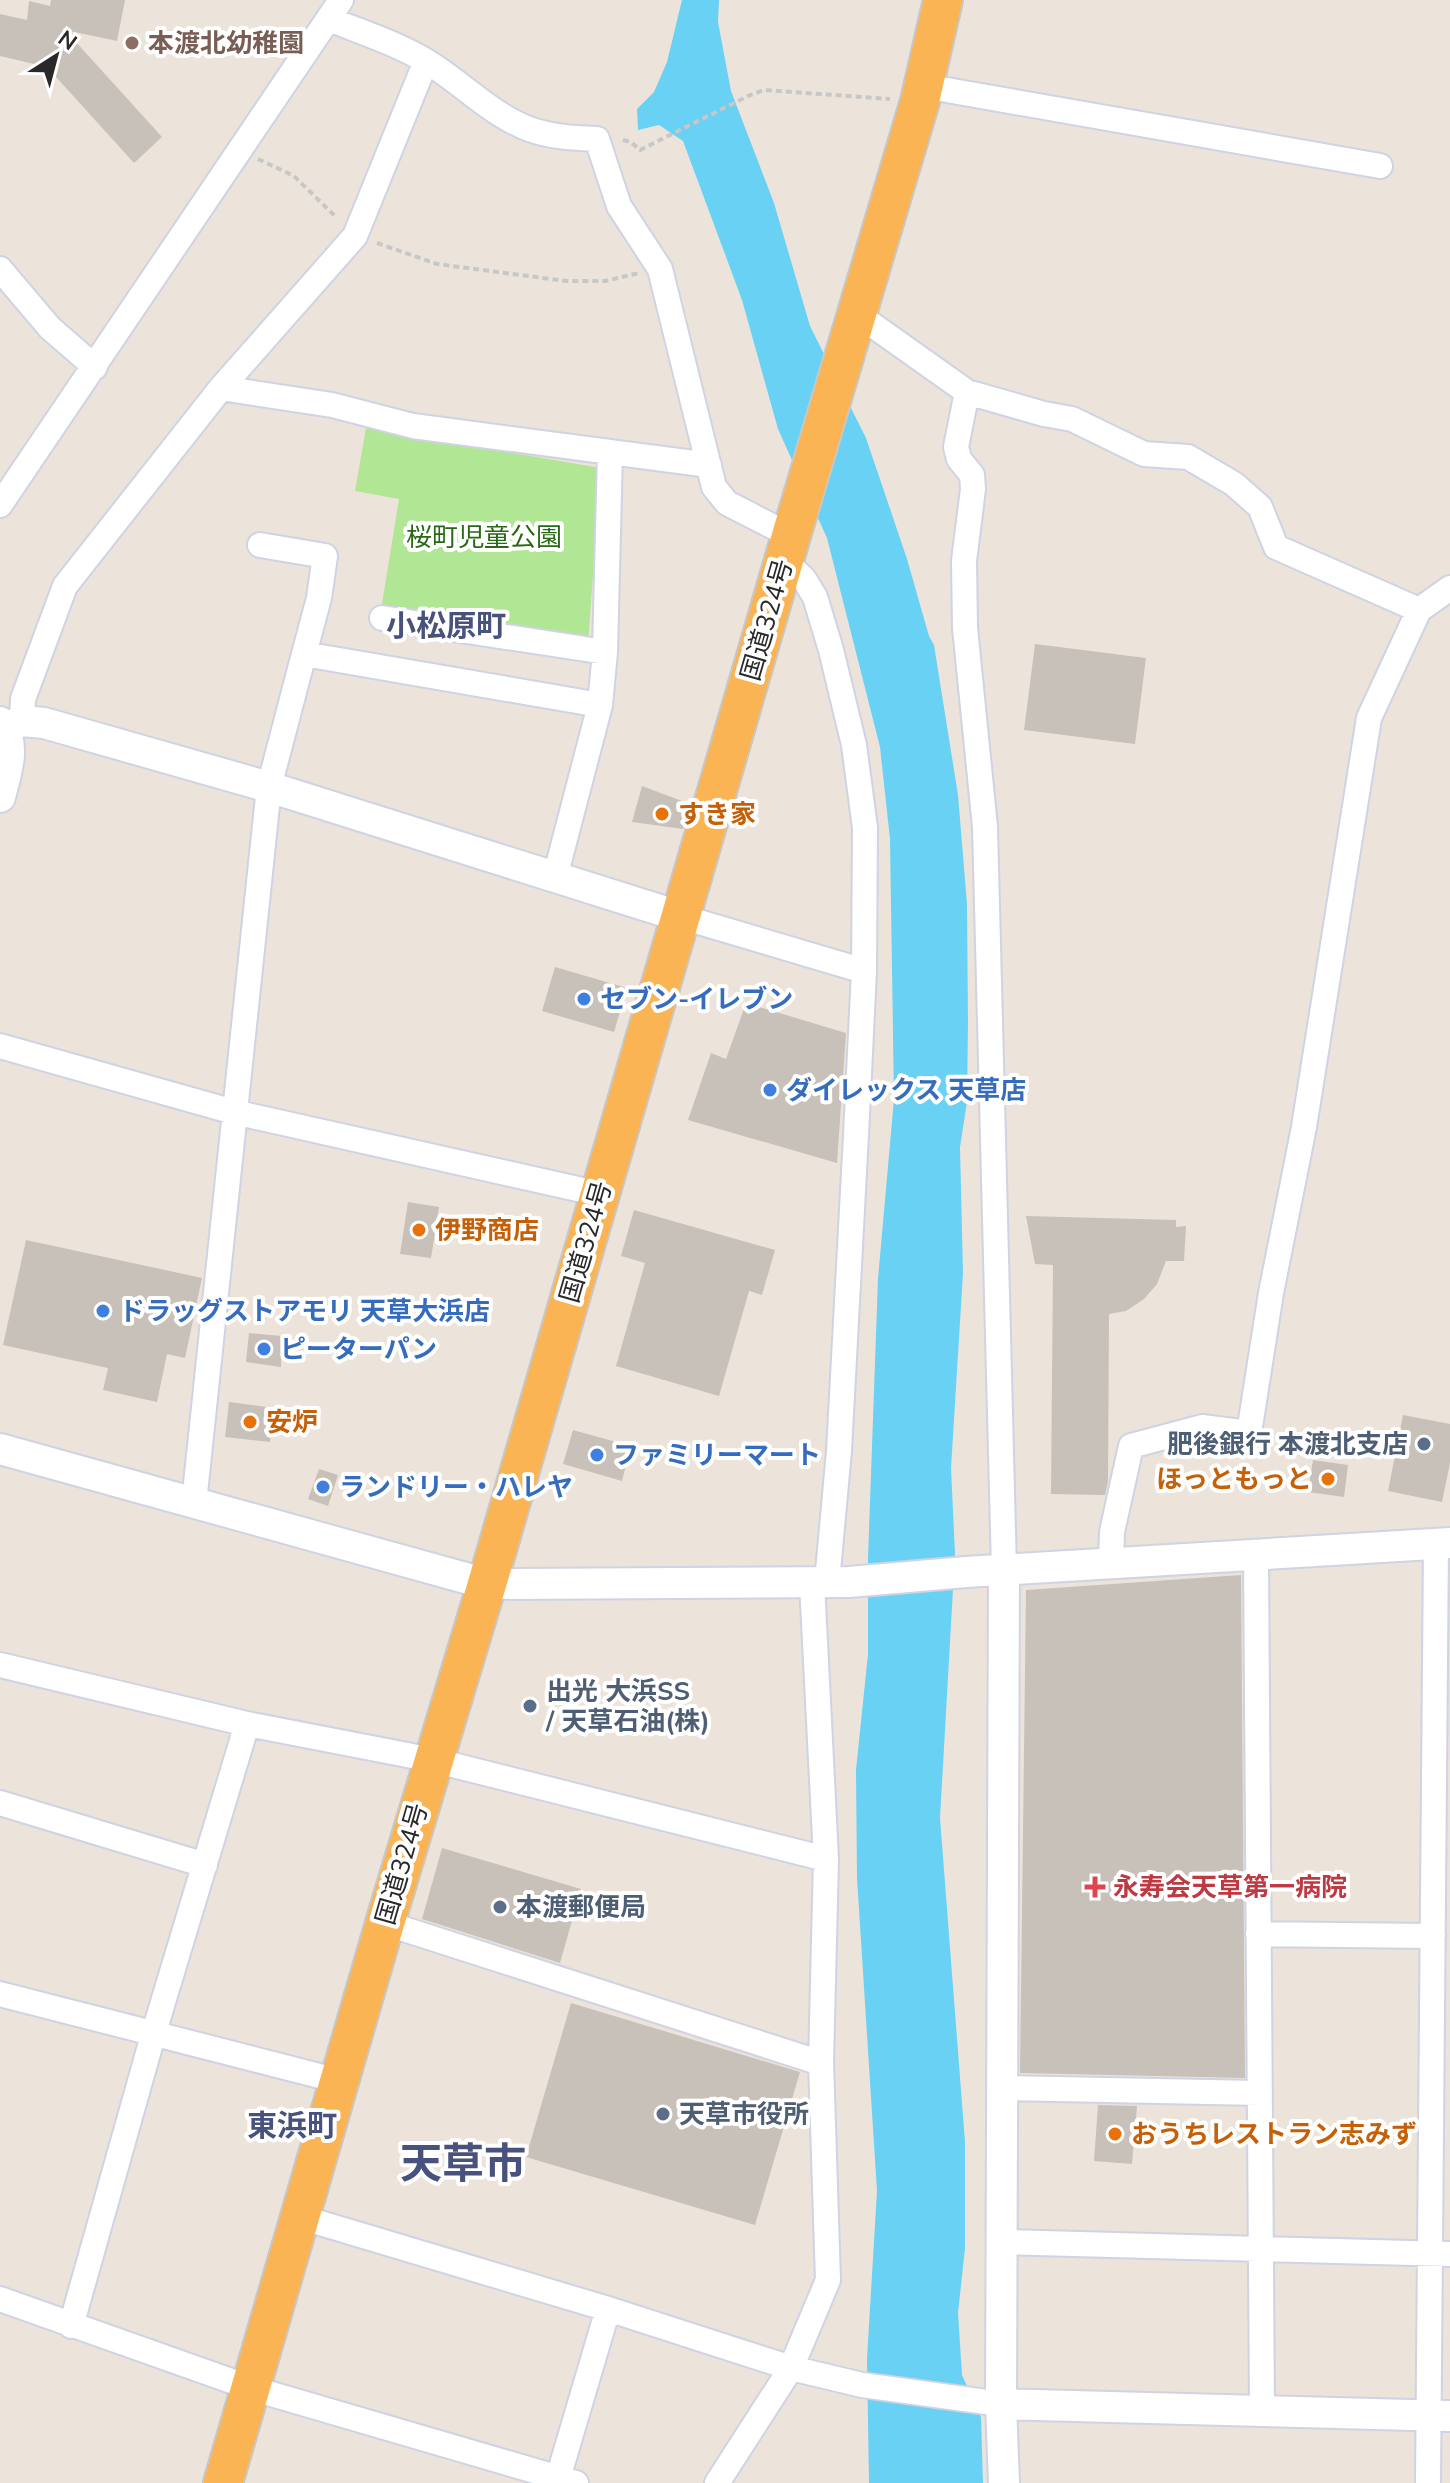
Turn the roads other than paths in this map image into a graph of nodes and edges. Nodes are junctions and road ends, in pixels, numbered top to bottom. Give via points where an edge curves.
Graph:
1 (943, 0) edge
2 (335, 9) edge
3 (426, 61) junction
4 (922, 94) junction
5 (1380, 166) dead end
6 (3, 278) edge
7 (857, 314) junction
8 (95, 367) junction
9 (221, 388) junction
10 (967, 392) junction
11 (610, 452) junction
12 (709, 465) junction
13 (0, 505) edge
14 (790, 540) junction
15 (260, 545) dead end
16 (1450, 588) edge
17 (1419, 610) junction
18 (382, 618) dead end
19 (605, 652) junction
20 (304, 654) junction
21 (600, 705) junction
22 (9, 724) edge
23 (269, 787) junction
24 (0, 797) edge
25 (555, 877) junction
26 (682, 917) junction
27 (864, 971) junction
28 (0, 1046) edge
29 (234, 1112) junction
30 (600, 1194) junction
31 (0, 1449) edge
32 (194, 1503) junction
33 (1443, 1543) edge
34 (1256, 1555) junction
35 (1111, 1563) junction
36 (1004, 1570) junction
37 (830, 1582) junction
38 (487, 1584) junction
39 (0, 1665) edge
40 (247, 1724) junction
41 (433, 1760) junction
42 (0, 1803) edge
43 (826, 1859) junction
44 (205, 1865) junction
45 (385, 1923) junction
46 (1258, 1934) junction
47 (1433, 1936) junction
48 (0, 1994) edge
49 (154, 2032) junction
50 (821, 2063) junction
51 (339, 2081) junction
52 (1002, 2088) junction
53 (1260, 2093) junction
54 (300, 2217) junction
55 (1002, 2242) junction
56 (1261, 2249) junction
57 (1440, 2254) edge
58 (0, 2299) edge
59 (608, 2309) junction
60 (71, 2326) junction
61 (791, 2368) junction
62 (251, 2388) junction
63 (992, 2403) junction
64 (1262, 2411) junction
65 (1439, 2416) edge
66 (567, 2480) edge
67 (223, 2483) edge
68 (717, 2483) edge
69 (1004, 2483) edge
70 (1428, 2483) edge

1 - 4 highway, 国道324号
2 - 3 street
2 - 8 street
3 - 9 street via 355,236
3 - 12 street via 491,109 529,129 597,139 619,206 660,269
4 - 5 street
4 - 7 highway, 国道324号
6 - 8 street
7 - 10 street
7 - 14 highway, 国道324号
8 - 13 street
9 - 11 street via 332,405 413,426
9 - 22 street via 65,586
10 - 17 street via 1072,419 1144,454 1188,457 1234,484 1260,507 1276,547
10 - 36 street via 956,447 972,475 973,489 964,561 965,614 985,827
11 - 12 street
11 - 19 street
12 - 14 street via 714,487 727,503
14 - 26 highway, 国道324号
14 - 27 street via 815,597 854,745 865,828
15 - 20 street via 325,556
16 - 17 street
17 - 35 street via 1369,718 1249,1433 1202,1427 1131,1446 1112,1532
18 - 19 street
19 - 21 street
20 - 21 street
20 - 23 street
21 - 25 street
22 - 23 street via 44,723
22 - 24 street via 8,768
23 - 25 street
23 - 29 street
25 - 26 street
26 - 27 street
26 - 30 highway, 国道324号
27 - 37 street
28 - 29 street
29 - 30 street
29 - 32 street
30 - 38 highway, 国道324号
31 - 32 street
32 - 38 street
33 - 34 street
33 - 47 street
34 - 35 street
34 - 46 street
35 - 36 street
36 - 37 street
36 - 52 street
37 - 38 street
37 - 43 street
38 - 41 highway, 国道324号
39 - 40 street
40 - 41 street
40 - 44 street
41 - 43 street
41 - 45 highway, 国道324号
42 - 44 street
43 - 50 street
44 - 49 street
45 - 50 street
45 - 51 highway, 国道324号
46 - 47 street
46 - 53 street
47 - 57 street
48 - 49 street
49 - 51 street
49 - 60 street
50 - 61 street via 828,2280
51 - 54 highway, 国道324号
52 - 53 street
52 - 55 street
53 - 56 street
54 - 59 street
54 - 62 highway, 国道324号
55 - 56 street
55 - 63 street
56 - 57 street
56 - 64 street
57 - 65 street
58 - 60 street
59 - 61 street
59 - 66 street
60 - 62 street
61 - 63 street via 862,2385
61 - 68 street
62 - 66 street
62 - 67 highway, 国道324号
63 - 64 street
63 - 69 street
64 - 65 street
65 - 70 street

